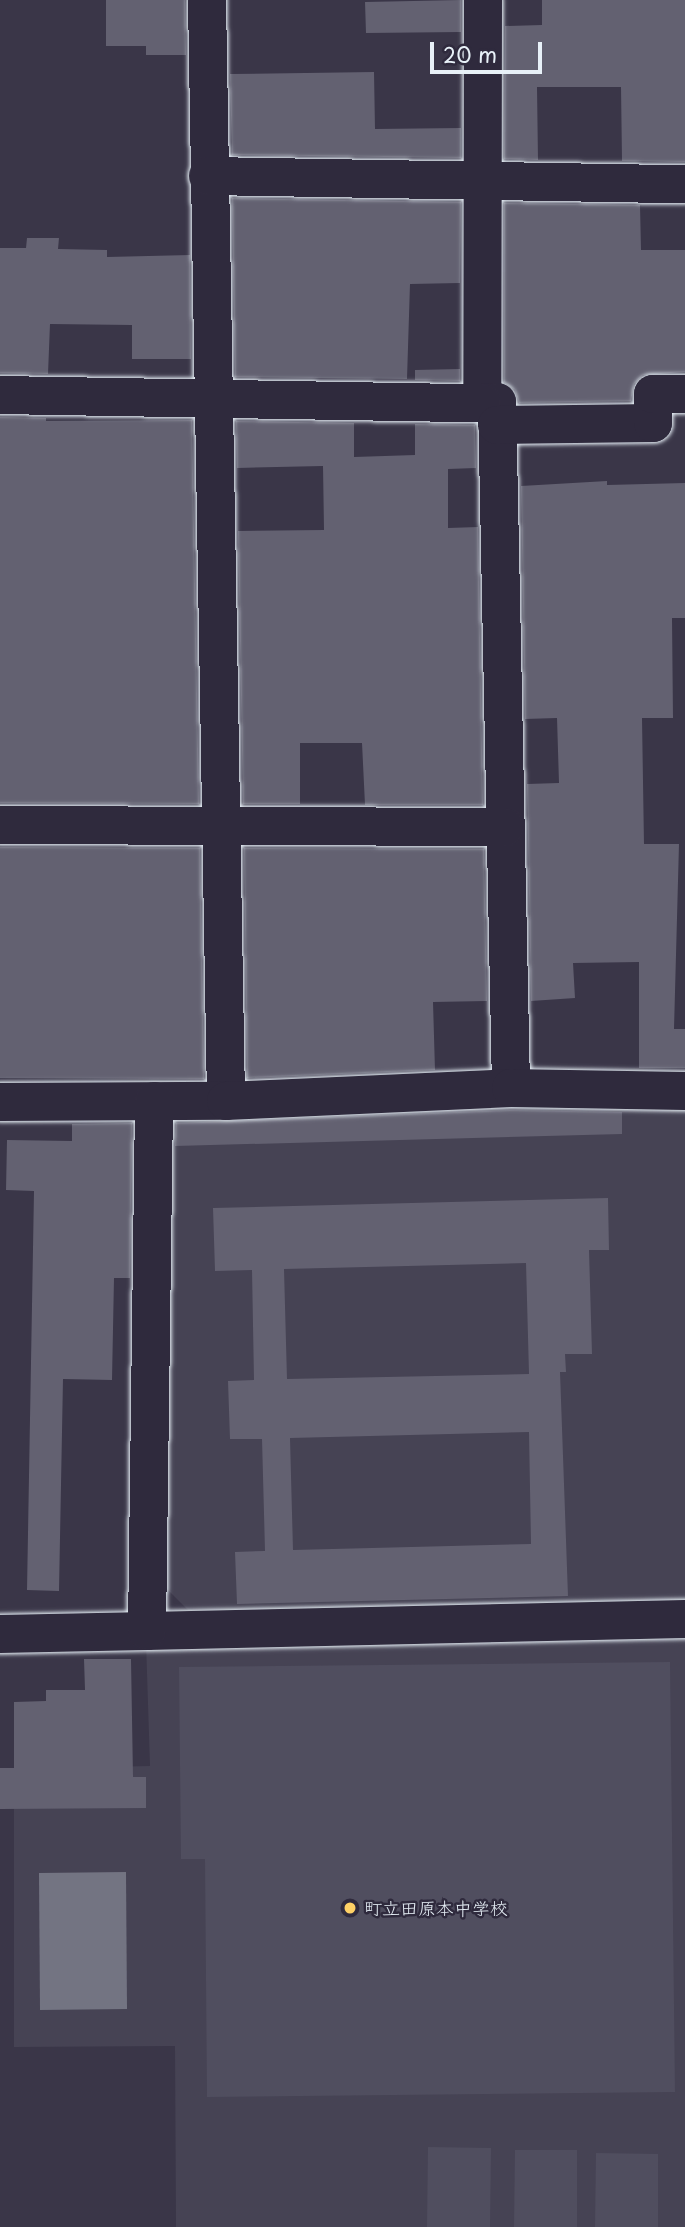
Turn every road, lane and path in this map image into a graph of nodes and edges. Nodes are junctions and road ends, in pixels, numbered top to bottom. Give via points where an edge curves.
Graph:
1 (207, 0) edge
2 (483, 0) edge
3 (208, 176) junction
4 (482, 178) junction
5 (685, 184) edge
6 (685, 394) edge
7 (0, 395) edge
8 (211, 397) junction
9 (489, 414) junction
10 (0, 825) edge
11 (220, 827) junction
12 (505, 827) junction
13 (511, 1088) junction
14 (685, 1091) edge
15 (154, 1101) junction
16 (226, 1101) junction
17 (0, 1102) edge
18 (685, 1619) edge
19 (147, 1631) junction
20 (0, 1634) edge

1 - 3 street
2 - 4 street
3 - 4 street
3 - 8 street
4 - 5 street
4 - 9 street
6 - 9 street via 653,394 653,423
7 - 8 street
8 - 9 street
8 - 11 street
9 - 12 street
10 - 11 street
11 - 12 street
11 - 16 street
12 - 13 street
13 - 14 street
13 - 16 street
15 - 16 street
15 - 17 street
15 - 19 street
18 - 19 street
19 - 20 street

